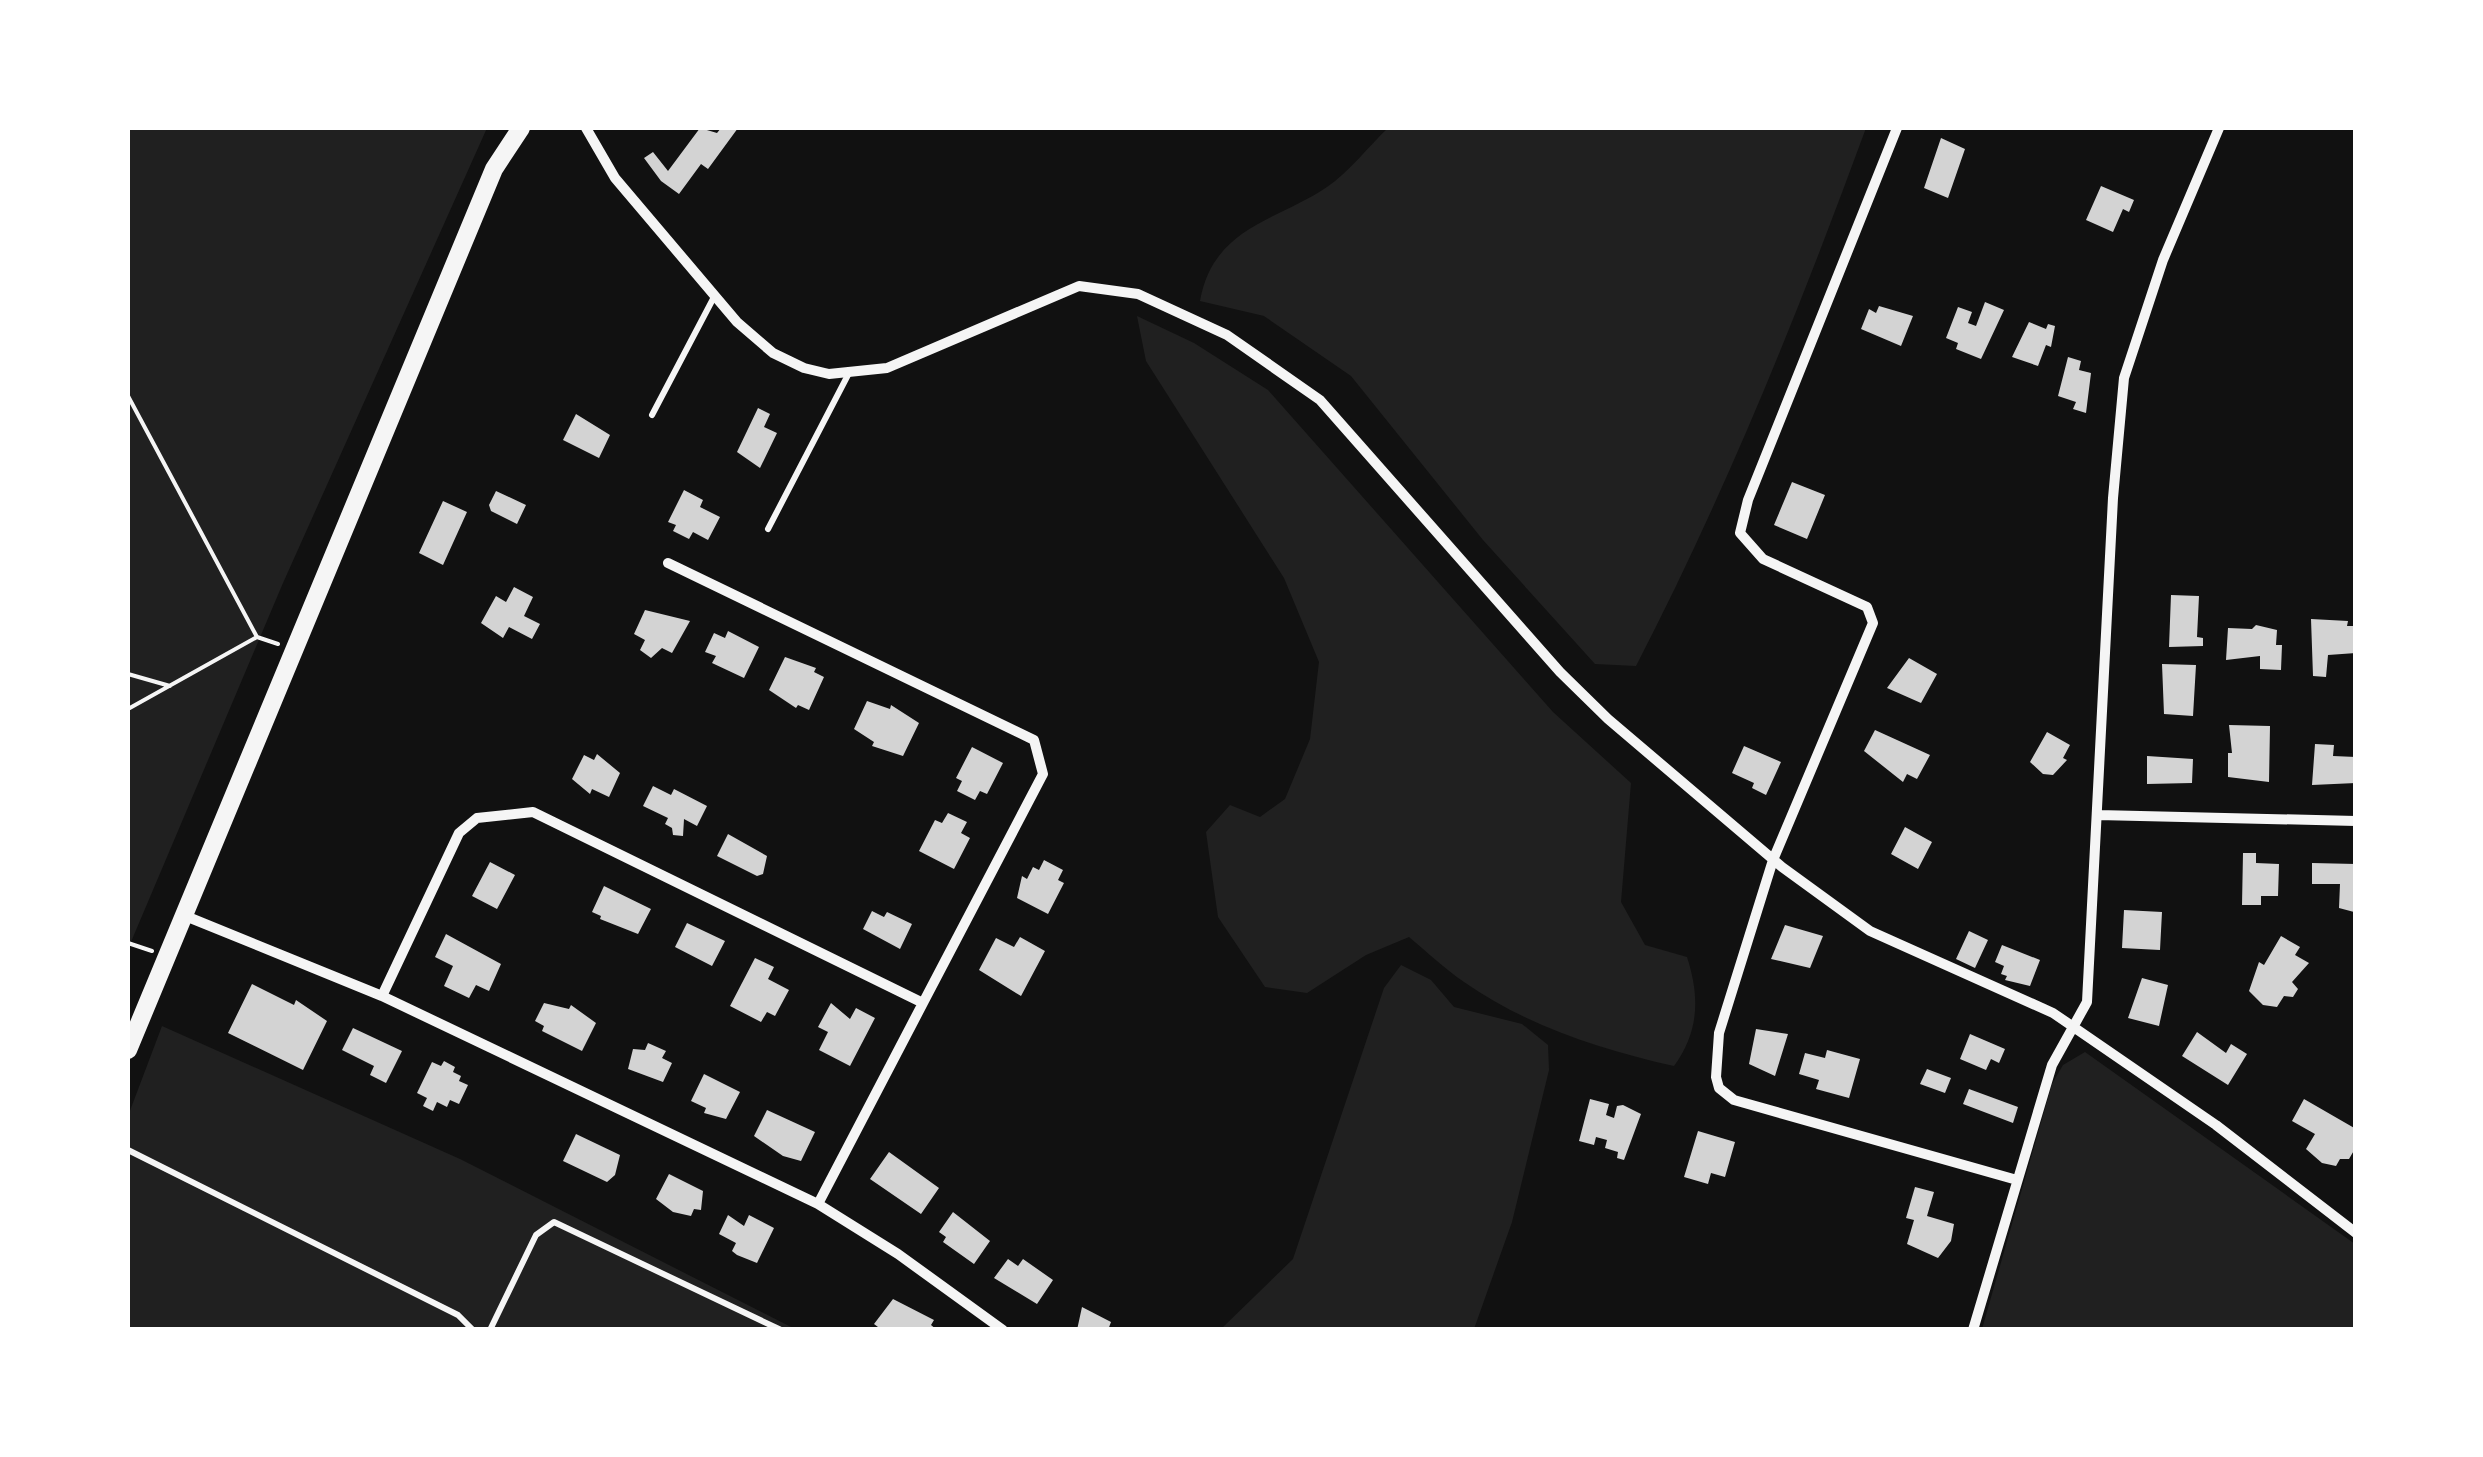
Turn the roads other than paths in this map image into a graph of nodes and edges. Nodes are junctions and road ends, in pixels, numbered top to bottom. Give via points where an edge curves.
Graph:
1 (522, 128) edge
2 (586, 128) edge
3 (1897, 128) edge
4 (2218, 128) edge
5 (714, 296) junction
6 (849, 373) junction
7 (652, 415) dead end
8 (768, 529) dead end
9 (668, 563) dead end
10 (2098, 815) junction
11 (2356, 821) edge
12 (1773, 860) junction
13 (184, 916) junction
14 (382, 996) junction
15 (923, 1003) junction
16 (2072, 1027) junction
17 (128, 1050) edge
18 (128, 1150) edge
19 (2017, 1180) junction
20 (818, 1204) junction
21 (2356, 1233) edge
22 (474, 1330) edge
23 (490, 1330) edge
24 (780, 1330) edge
25 (1002, 1330) edge
26 (1974, 1330) edge

1 - 13 main road via 494,169
2 - 5 street via 614,178
3 - 12 street via 1740,533 1763,560 1866,607 1874,623
4 - 10 street via 2163,260 2124,378
5 - 6 street via 789,363
5 - 7 lane
6 - 8 lane
6 - 12 street via 918,358 1078,286 1138,294 1227,335 1320,400 1560,672
9 - 15 street via 1034,740 1043,774
10 - 11 street
10 - 16 street via 2087,1002
12 - 16 street via 1870,931
12 - 19 street via 1719,1033 1719,1088 1734,1100
13 - 14 street
13 - 17 main road
14 - 15 street via 459,833 476,818 533,812
14 - 20 street
15 - 20 street
16 - 19 street via 2052,1064
16 - 21 street via 2216,1125
18 - 22 lane via 458,1316
19 - 26 street
20 - 25 street
23 - 24 lane via 536,1235 554,1222

